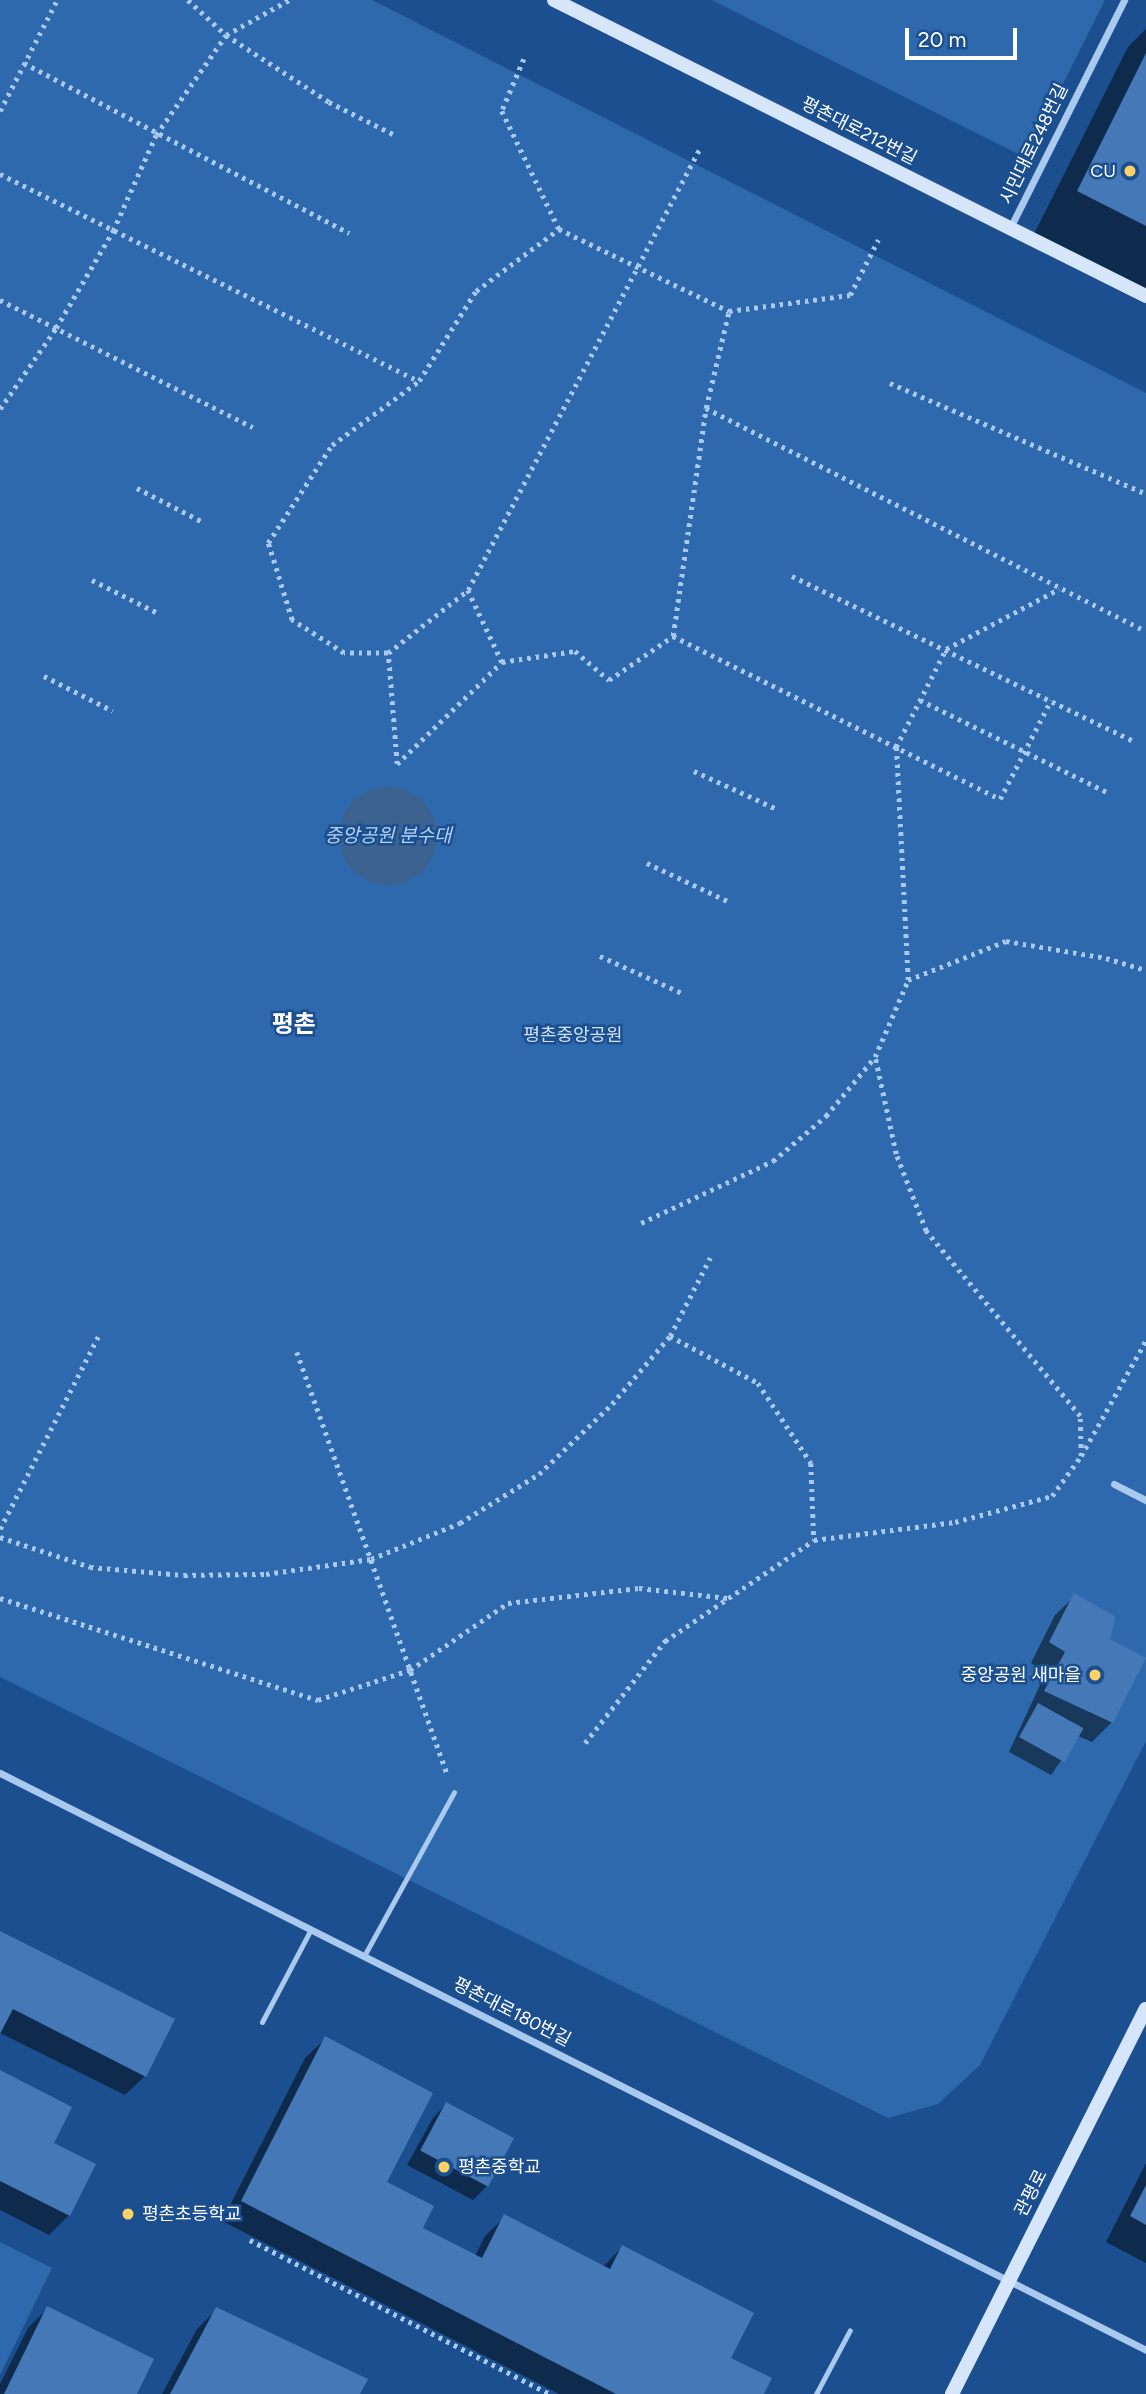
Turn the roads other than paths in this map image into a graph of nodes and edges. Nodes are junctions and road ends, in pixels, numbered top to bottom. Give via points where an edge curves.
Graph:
1 (554, 0) edge
2 (1124, 0) edge
3 (1010, 228) junction
4 (1146, 296) edge
5 (1114, 1484) dead end
6 (1146, 1500) edge
7 (0, 1773) edge
8 (454, 1791) road end
9 (311, 1929) junction
10 (365, 1955) junction
11 (1146, 2009) edge
12 (262, 2022) dead end
13 (1009, 2280) junction
14 (850, 2330) dead end
15 (1146, 2350) edge
16 (816, 2394) edge
17 (952, 2394) edge

1 - 3 street, 평촌대로212번길
2 - 3 street, 시민대로248번길
3 - 4 street, 평촌대로212번길
5 - 6 street
7 - 9 street, 평촌대로180번길
8 - 10 lane
9 - 10 street, 평촌대로180번길
9 - 12 lane
10 - 13 street, 평촌대로180번길
11 - 13 street, 관평로
13 - 15 street, 평촌대로180번길
13 - 17 street, 관평로
14 - 16 lane

